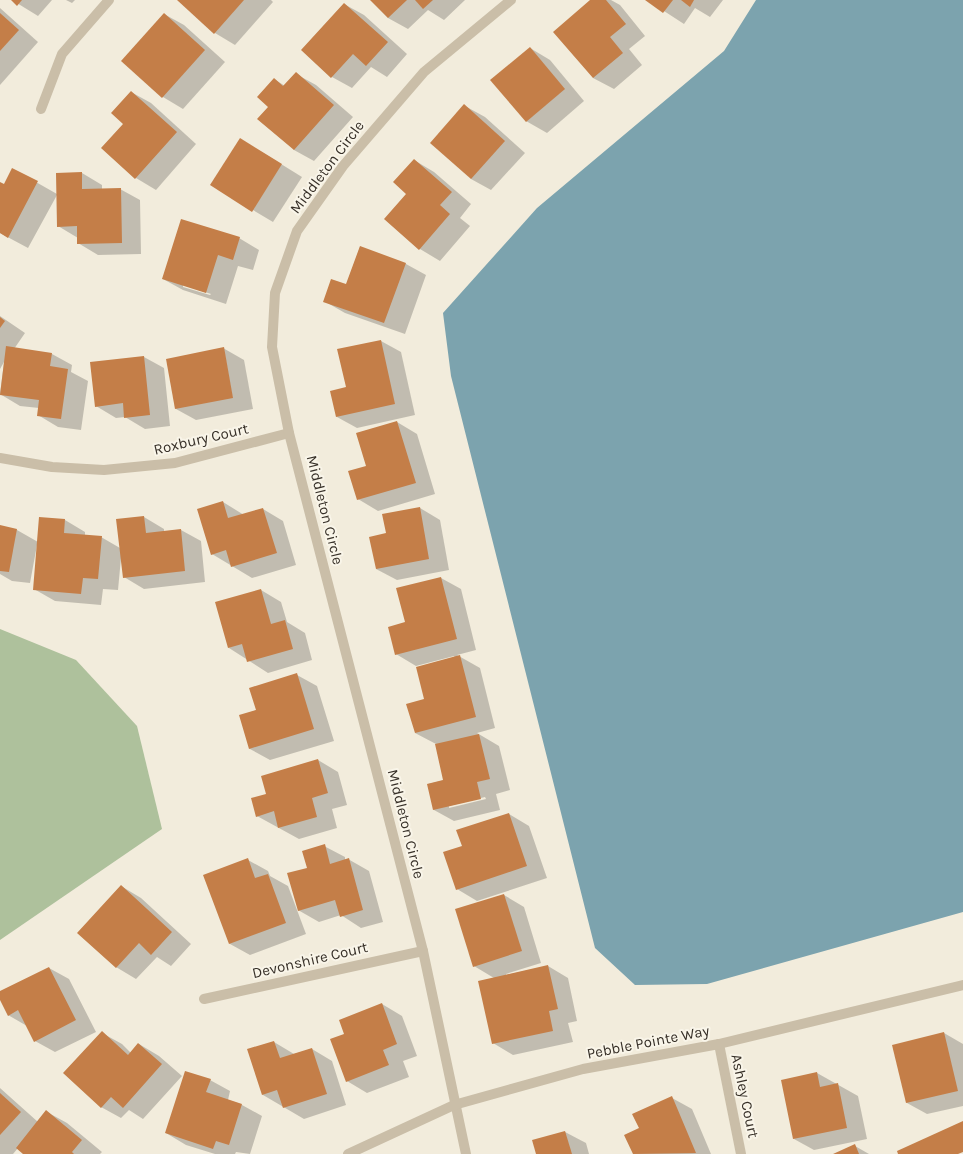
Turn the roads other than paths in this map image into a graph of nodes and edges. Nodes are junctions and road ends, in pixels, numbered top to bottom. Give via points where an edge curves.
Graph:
1 (109, 0) edge
2 (511, 0) edge
3 (41, 109) dead end
4 (289, 433) junction
5 (0, 458) edge
6 (423, 951) junction
7 (963, 985) edge
8 (204, 999) dead end
9 (719, 1044) junction
10 (454, 1105) junction
11 (348, 1154) edge
12 (466, 1154) edge
13 (742, 1154) edge

1 - 3 street via 62,54
2 - 4 street, Middleton Circle via 424,72 343,166 297,231 275,293 272,347
4 - 5 street, Roxbury Court via 175,463 104,470 52,467
4 - 6 street, Middleton Circle
6 - 8 street, Devonshire Court
6 - 10 street, Middleton Circle
7 - 9 street, Pebble Pointe Way
9 - 10 street, Pebble Pointe Way via 583,1069
9 - 13 street, Ashley Court
10 - 11 street, Pebble Pointe Way
10 - 12 street, Middleton Circle

